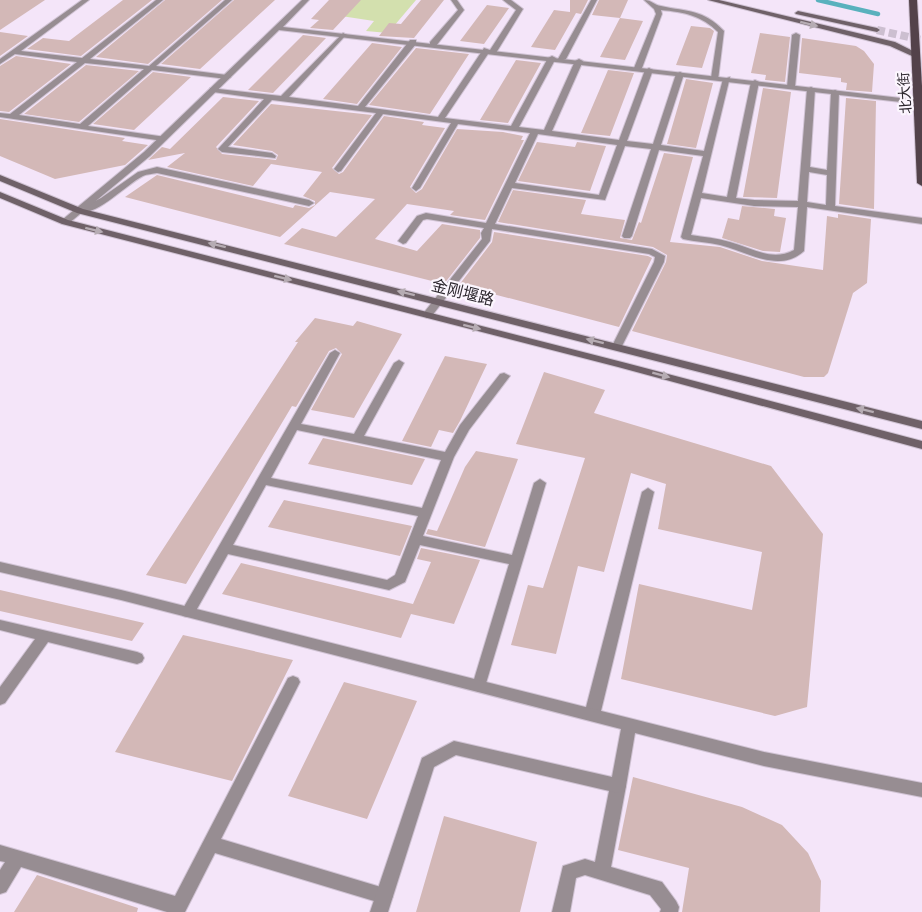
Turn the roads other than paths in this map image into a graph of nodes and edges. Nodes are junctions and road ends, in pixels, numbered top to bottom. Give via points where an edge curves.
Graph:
1 (86, 0) edge
2 (160, 0) edge
3 (229, 0) edge
4 (306, 0) edge
5 (454, 0) edge
6 (506, 0) edge
7 (594, 0) edge
8 (647, 0) edge
9 (711, 0) edge
10 (741, 0) edge
11 (913, 0) edge
12 (657, 8) junction
13 (277, 28) junction
14 (877, 30) tunnel mouth
15 (344, 35) junction
16 (796, 35) dead end
17 (412, 42) junction
18 (433, 44) junction
19 (490, 50) junction
20 (14, 52) junction
21 (915, 54) junction
22 (552, 58) junction
23 (562, 59) junction
24 (84, 60) junction
25 (579, 61) junction
26 (0, 62) edge
27 (150, 68) junction
28 (638, 68) junction
29 (649, 70) junction
30 (680, 74) junction
31 (227, 77) junction
32 (715, 78) junction
33 (727, 79) junction
34 (755, 82) junction
35 (791, 87) junction
36 (811, 89) junction
37 (213, 90) junction
38 (836, 92) junction
39 (270, 97) junction
40 (283, 99) junction
41 (918, 102) junction
42 (360, 109) junction
43 (381, 112) junction
44 (0, 115) edge
45 (13, 116) junction
46 (440, 119) junction
47 (456, 121) junction
48 (82, 127) junction
49 (514, 129) junction
50 (535, 132) junction
51 (547, 133) junction
52 (163, 139) junction
53 (622, 143) junction
54 (656, 147) junction
55 (708, 154) junction
56 (272, 156) dead end
57 (338, 169) dead end
58 (804, 169) junction
59 (831, 173) junction
60 (0, 178) edge
61 (922, 183) edge
62 (510, 185) junction
63 (416, 188) dead end
64 (0, 195) edge
65 (697, 195) junction
66 (731, 200) junction
67 (309, 203) dead end
68 (802, 204) junction
69 (830, 208) junction
70 (80, 211) junction
71 (922, 221) edge
72 (65, 222) junction
73 (490, 226) junction
74 (627, 236) dead end
75 (403, 241) dead end
76 (438, 301) junction
77 (427, 315) junction
78 (617, 346) junction
79 (335, 353) dead end
80 (399, 363) dead end
81 (504, 376) dead end
82 (922, 425) edge
83 (294, 426) junction
84 (357, 439) junction
85 (922, 446) edge
86 (448, 457) junction
87 (262, 480) junction
88 (540, 483) dead end
89 (648, 492) dead end
90 (425, 513) junction
91 (416, 539) junction
92 (224, 548) junction
93 (516, 561) junction
94 (0, 567) edge
95 (188, 612) junction
96 (0, 626) edge
97 (45, 636) junction
98 (137, 658) dead end
99 (293, 682) dead end
100 (479, 686) junction
101 (0, 699) edge
102 (592, 715) junction
103 (629, 724) junction
104 (618, 786) junction
105 (922, 790) edge
106 (211, 844) junction
107 (0, 853) edge
108 (17, 858) junction
109 (602, 872) junction
110 (0, 886) edge
111 (382, 904) edge
112 (178, 909) edge
113 (561, 912) edge
114 (669, 912) edge

1 - 20 street
2 - 24 street
3 - 27 street
4 - 13 street
5 - 18 street via 461,10
6 - 19 street via 520,9
7 - 23 street
8 - 12 street
9 -> 21 main road via 892,44
10 - 14 main road
11 - 21 main road, 北大街
12 - 28 street via 659,14
12 - 32 street via 694,11 722,32
13 - 15 street
13 - 31 street
15 - 17 street
15 - 40 street
16 - 35 street
17 - 18 street
17 - 42 street
18 - 19 street
19 - 22 street
19 - 46 street
20 - 24 street
20 - 26 street
21 - 41 main road, 北大街
22 - 23 street
22 - 49 street
23 - 25 street
24 - 27 street
24 - 45 street
25 - 28 street
25 - 51 street
27 - 31 street
27 - 48 street
28 - 29 street
29 - 30 street
29 - 53 street
30 - 32 street
30 - 54 street
31 - 37 street
32 - 33 street
33 - 34 street
33 - 55 street
34 - 35 street
34 - 66 street
35 - 36 street
36 - 38 street
36 - 58 street
37 - 39 street
37 - 52 street
38 - 41 street
38 - 59 street
39 - 40 street
39 - 56 street via 222,149
40 - 42 street
41 - 61 main road, 北大街
42 - 43 street
43 - 46 street
43 - 57 street
44 - 45 street
45 - 48 street
46 - 47 street
47 - 49 street
47 - 63 street
48 - 52 street
49 - 50 street
50 - 51 street
50 - 62 street
51 - 53 street
52 - 70 street
53 - 54 street
53 - 62 street via 602,198
54 - 55 street
54 - 74 street
55 - 65 street
58 - 59 street
58 - 68 street
59 - 69 street
60 - 70 main road, 金刚堰路
62 - 73 street
64 - 72 main road
65 - 66 street
65 - 68 street via 686,237 724,243 774,259 800,251
66 - 68 street
67 - 70 street via 157,170 141,174 104,200
68 - 69 street
69 - 71 street
70 - 72 street
76 -> 70 main road, 金刚堰路
72 -> 77 main road
73 - 75 street via 426,216 420,218
73 - 76 street via 487,239
73 - 78 street via 660,256
76 - 77 street
78 -> 76 main road, 金刚堰路
77 -> 85 main road
82 -> 78 main road, 金刚堰路
79 - 83 street
80 - 84 street
81 - 86 street via 464,428
83 - 84 street
83 - 87 street
84 - 86 street
86 - 90 street
87 - 90 street
87 - 92 street
88 - 93 street
89 - 102 street
90 - 91 street
91 - 92 street via 400,578 390,585
91 - 93 street
92 - 95 street
93 - 100 street
94 - 95 street
95 - 100 street
96 - 97 street
97 - 98 street
97 - 101 street
99 - 106 street
100 - 102 street
102 - 103 street
103 - 104 street
103 - 105 street via 764,759
104 - 109 street
104 - 111 street via 454,748 428,764
106 - 111 street
106 - 112 street
107 - 108 street
108 - 110 street
108 - 112 street
109 - 113 street via 585,867 569,872
109 - 114 street via 656,888 670,907

